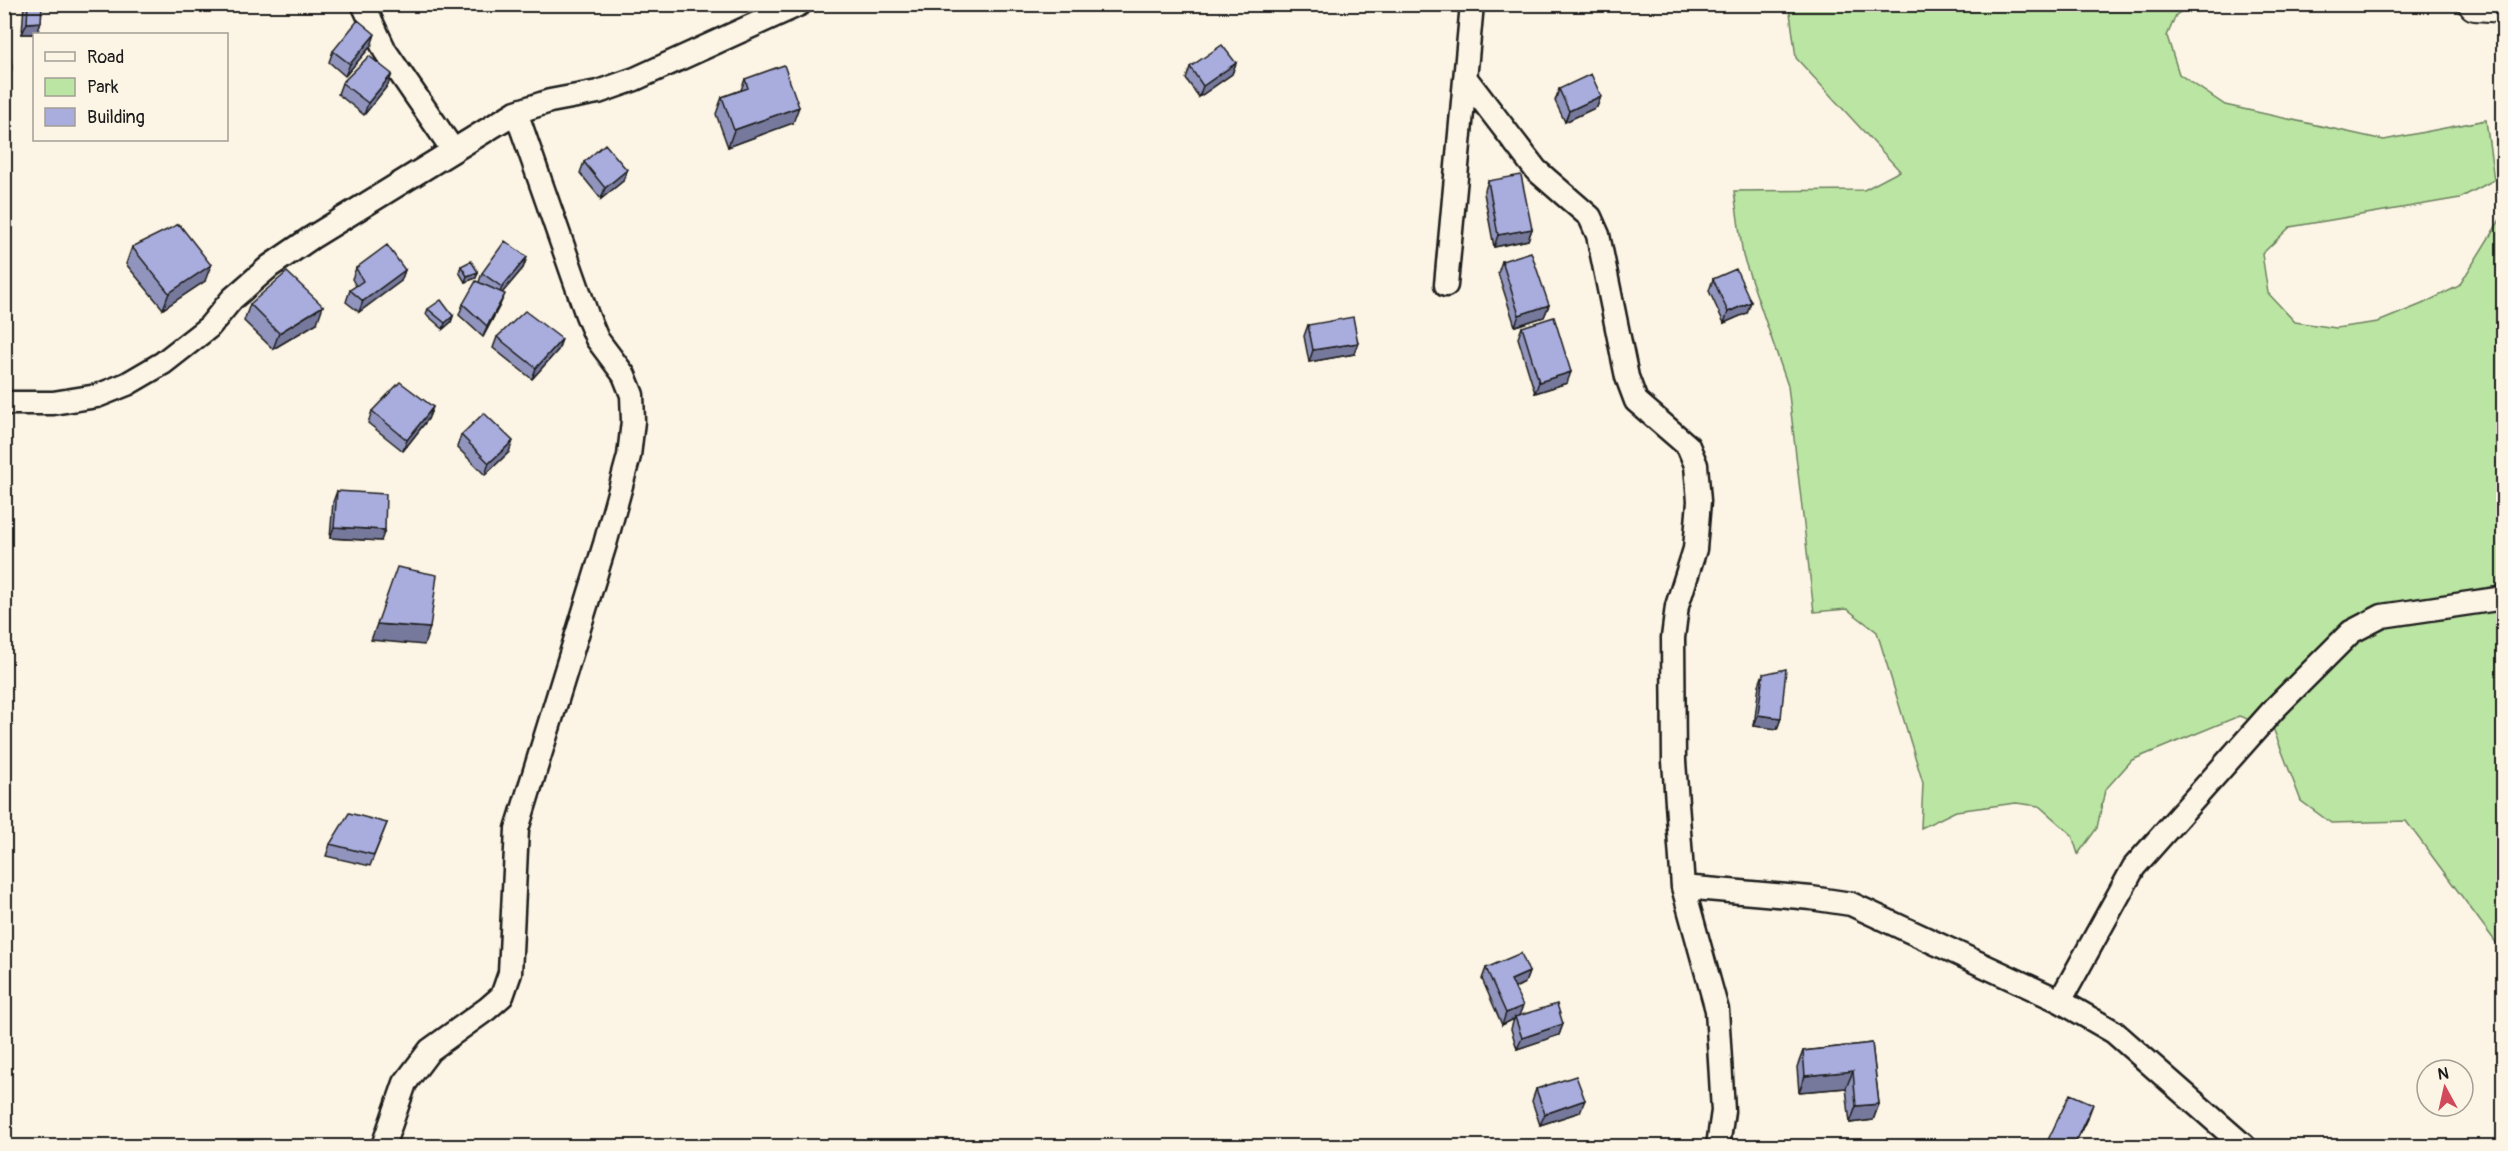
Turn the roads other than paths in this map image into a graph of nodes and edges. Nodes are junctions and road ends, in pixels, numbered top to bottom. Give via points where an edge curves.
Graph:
1 (363, 4) edge
2 (800, 4) edge
3 (1472, 4) edge
4 (2475, 4) edge
5 (2504, 6) edge
6 (1467, 80) junction
7 (516, 112) junction
8 (453, 150) junction
9 (1446, 285) dead end
10 (4, 403) edge
11 (2504, 598) edge
12 (1683, 887) junction
13 (2060, 1001) junction
14 (383, 1146) edge
15 (1719, 1146) edge
16 (2244, 1146) edge

1 - 8 street via 385,51
2 - 7 street via 635,79
3 - 6 street
4 - 5 street
6 - 9 street
6 - 12 street via 1536,170 1590,217 1598,235 1627,377 1636,400 1688,446 1696,465 1699,501 1695,549 1677,606 1673,638 1674,761
7 - 8 street
7 - 14 street via 587,315 597,339 624,375 632,395 629,456 517,829 510,973 502,996 430,1050 405,1083
8 - 10 street via 270,266 232,299 209,327 154,369 97,396 52,403
11 - 13 street via 2382,616 2351,632 2275,708 2134,867
12 - 13 street via 1851,904
12 - 15 street via 1717,1010 1723,1111
13 - 16 street via 2114,1032

